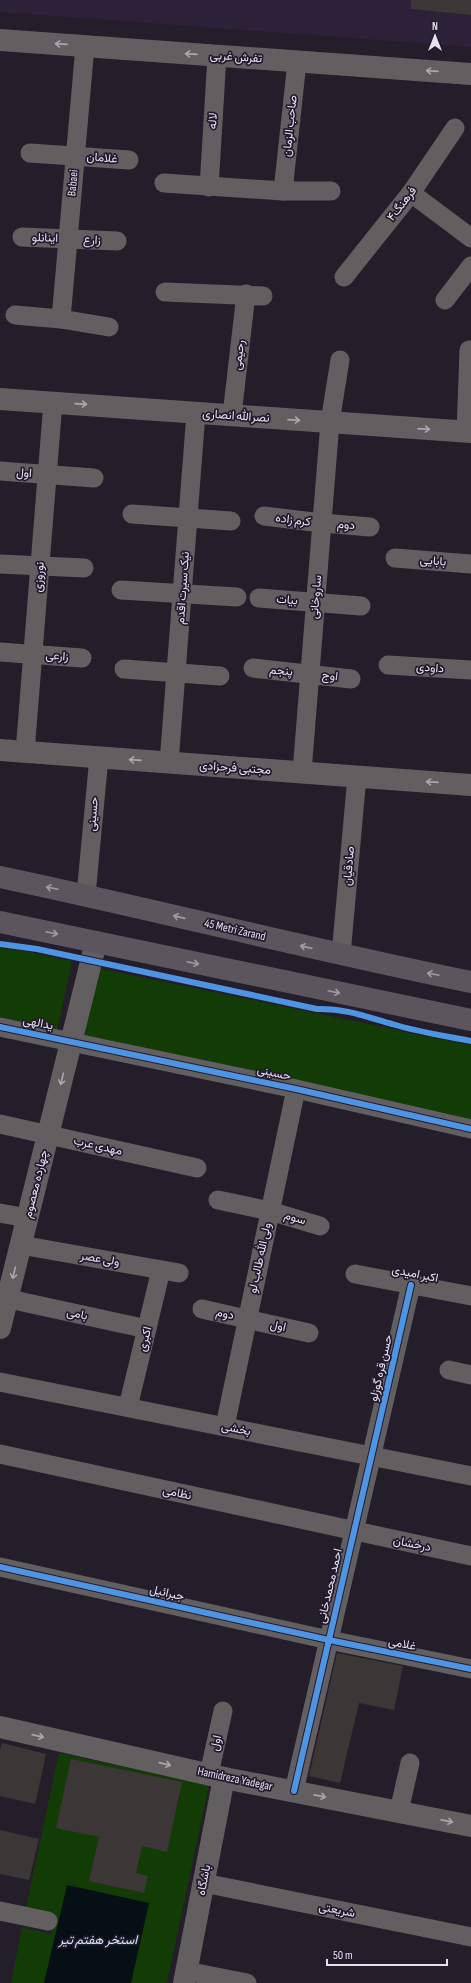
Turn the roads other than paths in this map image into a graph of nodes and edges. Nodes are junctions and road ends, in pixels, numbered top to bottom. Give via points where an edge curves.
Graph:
1 (0, 40) edge
2 (85, 46) junction
3 (217, 56) junction
4 (297, 62) junction
5 (471, 74) edge
6 (455, 128) dead end
7 (30, 153) dead end
8 (76, 155) junction
9 (128, 160) dead end
10 (164, 183) dead end
11 (209, 186) junction
12 (283, 190) junction
13 (331, 191) dead end
14 (411, 193) junction
15 (22, 238) dead end
16 (68, 238) junction
17 (471, 238) edge
18 (117, 241) dead end
19 (471, 266) edge
20 (344, 277) dead end
21 (165, 292) dead end
22 (445, 300) dead end
23 (15, 315) dead end
24 (61, 319) junction
25 (109, 327) dead end
26 (468, 350) dead end
27 (340, 360) dead end
28 (0, 399) edge
29 (53, 402) junction
30 (196, 413) junction
31 (232, 415) junction
32 (330, 422) junction
33 (469, 432) edge
34 (0, 471) edge
35 (48, 475) junction
36 (94, 478) dead end
37 (132, 514) dead end
38 (264, 516) dead end
39 (188, 519) junction
40 (231, 521) dead end
41 (322, 523) junction
42 (370, 527) dead end
43 (395, 558) dead end
44 (0, 564) edge
45 (471, 564) edge
46 (40, 566) junction
47 (84, 568) dead end
48 (121, 590) dead end
49 (182, 594) junction
50 (237, 597) dead end
51 (259, 598) dead end
52 (316, 603) junction
53 (361, 606) dead end
54 (0, 652) edge
55 (33, 654) junction
56 (82, 658) dead end
57 (388, 665) dead end
58 (253, 668) dead end
59 (124, 669) dead end
60 (471, 670) edge
61 (176, 673) junction
62 (310, 674) junction
63 (220, 676) dead end
64 (351, 678) dead end
65 (0, 750) edge
66 (25, 752) junction
67 (99, 757) junction
68 (169, 763) junction
69 (302, 772) junction
70 (357, 776) junction
71 (471, 785) edge
72 (0, 877) edge
73 (86, 895) junction
74 (0, 922) edge
75 (96, 942) junction
76 (341, 955) junction
77 (471, 982) edge
78 (471, 1020) edge
79 (0, 1027) edge
80 (71, 1041) junction
81 (296, 1089) junction
82 (0, 1124) edge
83 (471, 1129) edge
84 (48, 1134) junction
85 (197, 1168) dead end
86 (218, 1200) dead end
87 (270, 1211) junction
88 (0, 1212) edge
89 (27, 1218) junction
90 (320, 1226) dead end
91 (21, 1244) junction
92 (170, 1272) joint
93 (355, 1274) dead end
94 (411, 1285) junction
95 (471, 1296) edge
96 (4, 1297) edge
97 (202, 1309) dead end
98 (248, 1319) junction
99 (0, 1328) edge
100 (147, 1329) junction
101 (309, 1333) dead end
102 (449, 1370) dead end
103 (471, 1375) edge
104 (0, 1382) edge
105 (128, 1407) junction
106 (225, 1426) junction
107 (0, 1454) edge
108 (372, 1456) junction
109 (471, 1476) edge
110 (354, 1532) junction
111 (471, 1556) edge
112 (0, 1567) edge
113 (329, 1640) junction
114 (471, 1669) edge
115 (223, 1711) dead end
116 (0, 1727) edge
117 (410, 1763) dead end
118 (217, 1776) junction
119 (294, 1791) junction
120 (399, 1811) junction
121 (471, 1826) edge
122 (204, 1883) junction
123 (0, 1911) edge
124 (48, 1921) dead end
125 (471, 1937) edge
126 (185, 1977) edge
127 (247, 1983) edge

2 -> 1 street, تفرش غربی
3 -> 2 street, تفرش غربی
2 - 8 street, Babaei
3 - 4 street, تفرش غربی
3 - 11 street, لاله
5 -> 4 street, تفرش غربی
4 - 12 street, صاحب الزمان
6 - 14 street, فرهنگ۴
7 - 8 street, غلامان
8 - 9 street, غلامان
8 - 16 street, Babaei
10 - 11 street
11 - 12 street
12 - 13 street
14 - 17 street
14 - 20 street, فرهنگ۴
15 - 16 street, اینانلو
16 - 18 street, زارع
16 - 24 street, Babaei
19 - 22 street
21 - 31 street, رحیمی via 255,295
23 - 24 street
24 - 25 street
26 - 33 street
27 - 32 street, ساروخانی
28 - 29 street, نصرالله انصاری
29 -> 30 street, نصرالله انصاری
29 - 35 street, نوروزی
30 - 31 street, نصرالله انصاری
30 - 39 street, نیک سیرت اقدم
31 -> 32 street, نصرالله انصاری
32 -> 33 street, نصرالله انصاری
32 - 41 street, ساروخانی
34 - 35 street, اول
35 - 36 street
35 - 46 street, نوروزی
37 - 39 street
38 - 41 street, کرم زاده
39 - 40 street
39 - 49 street, نیک سیرت اقدم
41 - 42 street, دوم
41 - 52 street, ساروخانی
43 - 45 street, بابایی
44 - 46 street
46 - 47 street
46 - 55 street, نوروزی
48 - 49 street
49 - 50 street
49 - 61 street, نیک سیرت اقدم
51 - 52 street, بیات
52 - 53 street, بیات
52 - 62 street, ساروخانی
54 - 55 street
55 - 56 street, زارعی
55 - 66 street, نوروزی
57 - 60 street, داودی
58 - 62 street, پنجم
59 - 61 street
61 - 63 street
61 - 68 street, نیک سیرت اقدم
62 - 64 street, اوج
62 - 69 street, ساروخانی
65 - 66 street, مجتبی فرحزادی
66 - 67 street, مجتبی فرحزادی
68 -> 67 street, مجتبی فرحزادی
67 - 73 street, حسینی
68 - 69 street, مجتبی فرحزادی
69 - 70 street, مجتبی فرحزادی
71 -> 70 street, مجتبی فرحزادی
70 - 76 street, صادقیان
73 -> 72 main road, 45 Metri Zarand
76 -> 73 main road, 45 Metri Zarand
74 -> 75 main road
75 -> 78 main road
75 - 80 street, چهارده معصوم
77 -> 76 main road, 45 Metri Zarand
79 - 80 street, یدالهی
80 - 81 street, حسینی
80 -> 84 street, چهارده معصوم
81 - 83 street, حسینی
81 - 87 street, ولی الله طالب لو
82 - 84 street, مهدی عرب
84 - 85 street, مهدی عرب
84 - 89 street, چهارده معصوم
86 - 87 street, سوم
87 - 90 street, سوم
87 - 98 street, ولی الله طالب لو
88 - 89 street
89 - 91 street, چهارده معصوم
91 - 92 street, ولی عصر
91 -> 96 street, چهارده معصوم
92 - 100 street, اکبری
93 - 94 street, اکبر امیدی
94 - 95 street, اکبر امیدی
94 - 108 street, حسن قره گوزلو
96 - 99 street, چهارده معصوم
96 - 100 street, بامی
97 - 98 street, دوم
98 - 101 street, اول
98 - 106 street, ولی الله طالب لو
100 - 105 street, اکبری
102 - 103 street
104 - 105 street, بخشی
105 - 106 street, بخشی
106 - 108 street, بخشی
107 - 110 street, نظامی
108 - 109 street, بخشی
108 - 110 street, احمد محمدخانی
110 - 111 street, درخشان
110 - 113 street, احمد محمدخانی
112 - 113 street, جبرائیل
113 - 114 street, غلامی
113 - 119 street, احمد محمدخانی
115 - 118 street, اول
116 -> 118 street, Hamidreza Yadegar
117 - 120 street
118 - 119 street, Hamidreza Yadegar
118 - 122 street, باشگاه
119 -> 120 street, Hamidreza Yadegar
120 -> 121 street, Hamidreza Yadegar
122 - 125 street, شریعتی
122 - 126 street, باشگاه
123 - 124 street
126 - 127 street

